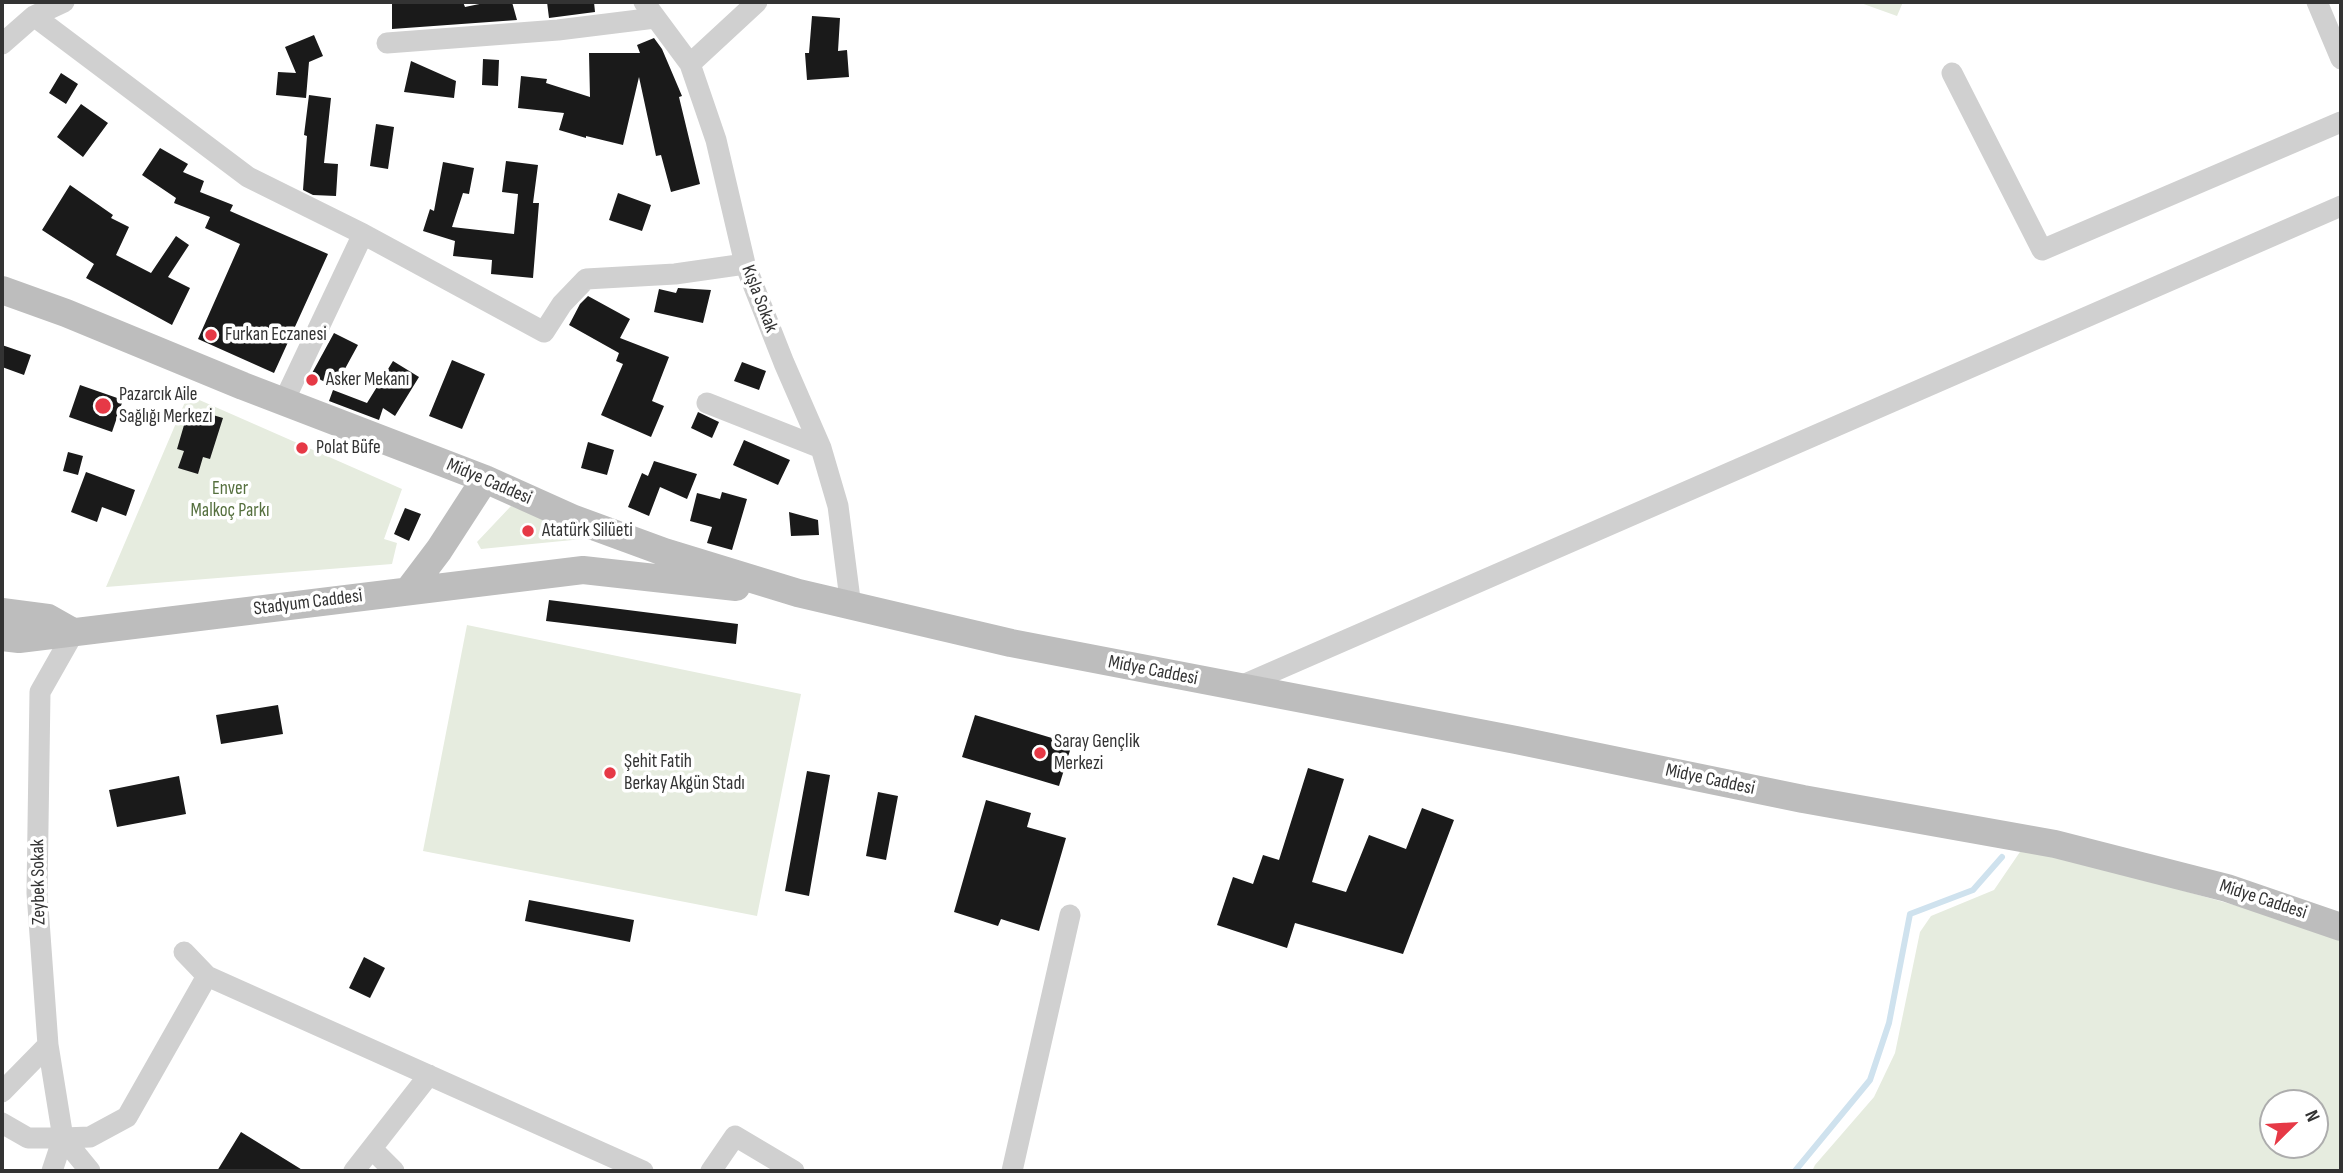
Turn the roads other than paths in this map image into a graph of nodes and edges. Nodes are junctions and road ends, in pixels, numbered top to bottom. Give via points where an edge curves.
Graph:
1 (64, 2) edge
2 (757, 2) edge
3 (2317, 2) edge
4 (649, 10) edge
5 (34, 16) junction
6 (6, 31) edge
7 (387, 43) dead end
8 (2341, 59) edge
9 (690, 64) junction
10 (1952, 73) dead end
11 (2341, 122) edge
12 (2341, 206) edge
13 (363, 234) junction
14 (745, 264) junction
15 (2, 290) edge
16 (284, 401) junction
17 (707, 403) dead end
18 (821, 448) junction
19 (485, 479) junction
20 (408, 591) junction
21 (798, 593) junction
22 (851, 607) junction
23 (2, 611) edge
24 (74, 632) junction
25 (2, 637) edge
26 (1238, 687) junction
27 (1070, 915) dead end
28 (2341, 927) edge
29 (184, 952) dead end
30 (207, 976) junction
31 (48, 1045) junction
32 (429, 1075) junction
33 (2, 1092) edge
34 (2, 1123) edge
35 (63, 1138) junction
36 (372, 1149) junction
37 (52, 1171) edge
38 (90, 1171) edge
39 (354, 1171) edge
40 (394, 1171) edge
41 (643, 1171) edge
42 (711, 1171) edge
43 (794, 1171) edge
44 (1012, 1171) edge

1 - 5 street
2 - 9 street
3 - 8 street
4 - 7 street via 558,30
4 - 9 street, Kışla Sokak
5 - 6 street
5 - 13 street via 248,177
9 - 14 street, Kışla Sokak via 716,140
10 - 11 street via 2042,250
12 - 26 street
13 - 14 street via 544,332 586,279
13 - 16 street
14 - 18 street, Kışla Sokak
15 - 16 main road, Midye Caddesi
16 - 19 main road, Midye Caddesi
17 - 18 street
18 - 22 street, Kışla Sokak via 838,506
19 - 20 main road
19 - 21 main road, Midye Caddesi via 664,552
20 - 21 main road, Stadyum Caddesi via 583,570
20 - 24 main road, Stadyum Caddesi
21 - 22 main road, Midye Caddesi
22 - 26 main road, Midye Caddesi
23 - 24 main road via 48,618
24 - 25 main road, Stadyum Caddesi
24 - 31 street, Zeybek Sokak via 40,692 37,893
26 - 28 main road, Midye Caddesi via 2065,846 2227,888
27 - 44 street
29 - 30 street
30 - 32 street
30 - 35 street via 127,1116 90,1137
31 - 33 street
31 - 35 street, Zeybek Sokak
32 - 36 street
32 - 41 street
34 - 35 street via 28,1139
35 - 37 street
35 - 38 street
36 - 39 street
36 - 40 street
42 - 43 street via 735,1136

